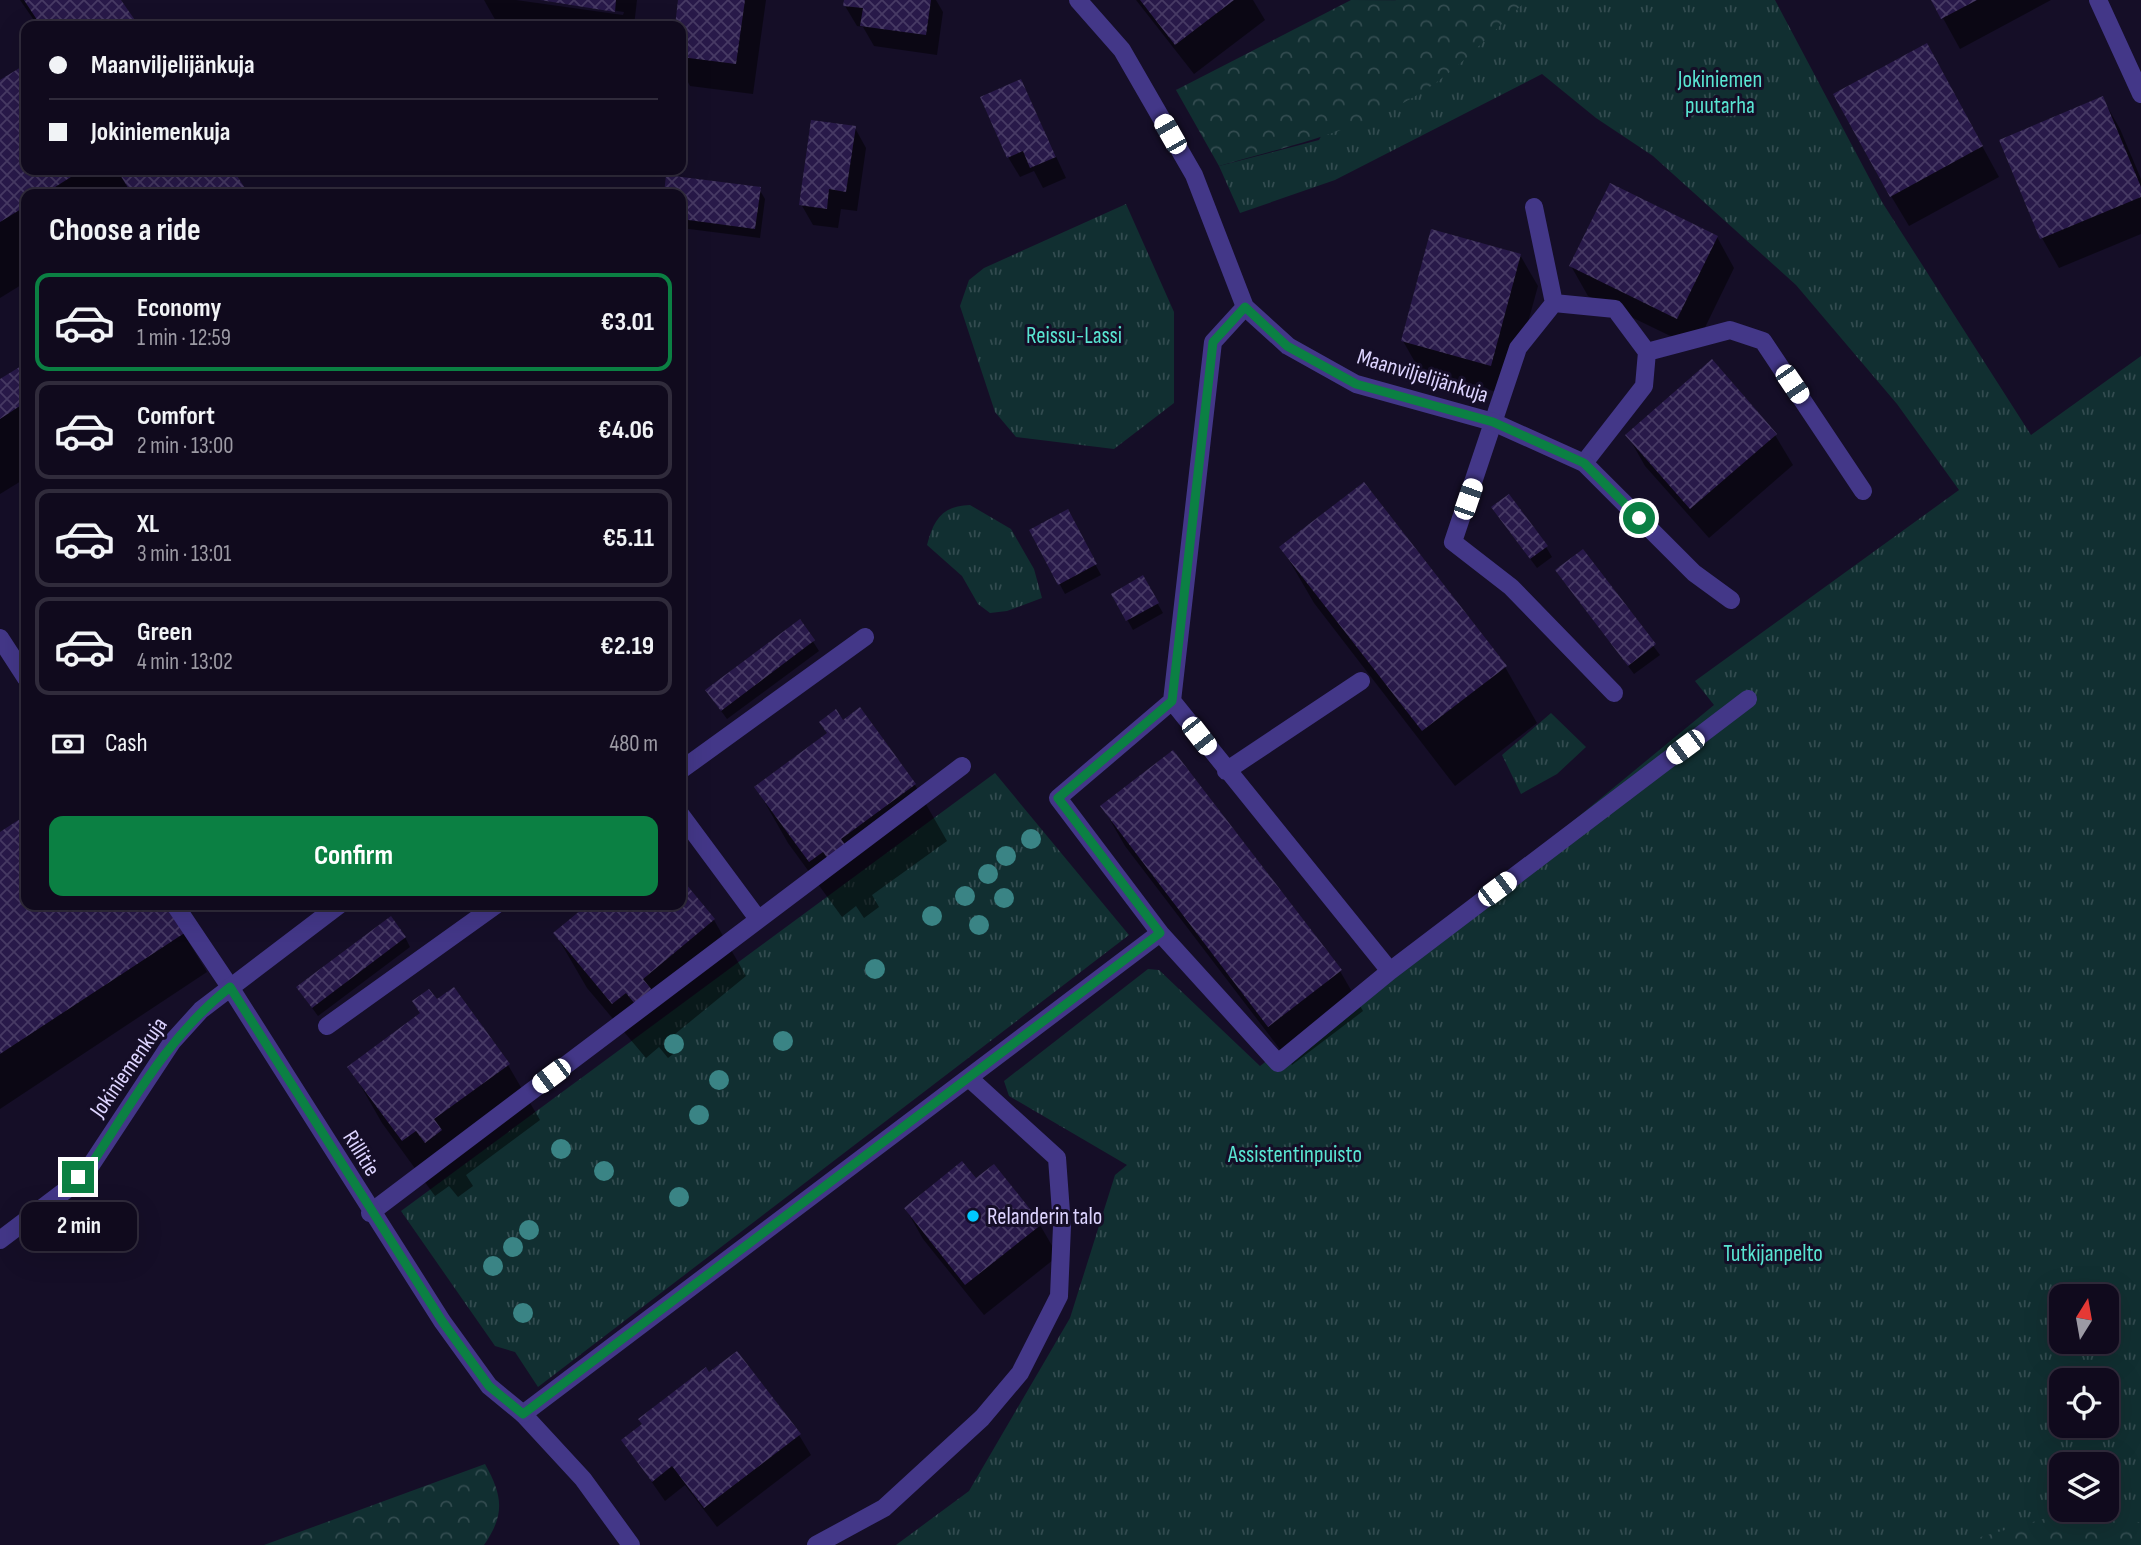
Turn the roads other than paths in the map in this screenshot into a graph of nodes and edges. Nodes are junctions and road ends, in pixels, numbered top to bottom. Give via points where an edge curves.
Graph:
1 (1078, 0) edge
2 (2098, 0) edge
3 (2141, 94) edge
4 (1534, 207) dead end
5 (1554, 303) junction
6 (1245, 307) junction
7 (1647, 352) junction
8 (1493, 422) junction
9 (1584, 463) junction
10 (1863, 491) dead end
11 (1731, 600) dead end
12 (865, 637) dead end
13 (0, 638) edge
14 (21, 670) edge
15 (1361, 681) dead end
16 (1614, 693) dead end
17 (1748, 699) dead end
18 (1172, 701) junction
19 (686, 766) edge
20 (962, 766) dead end
21 (1226, 771) junction
22 (686, 822) edge
23 (178, 910) edge
24 (332, 910) edge
25 (489, 910) edge
26 (758, 919) junction
27 (1160, 933) junction
28 (1390, 971) junction
29 (230, 987) junction
30 (327, 1026) dead end
31 (969, 1078) junction
32 (370, 1213) junction
33 (0, 1240) edge
34 (523, 1414) junction
35 (631, 1545) edge
36 (816, 1545) edge

1 - 6 street, Maanviljelijänkuja via 1122,50 1194,175
2 - 3 street
4 - 5 street
5 - 7 street via 1615,309
5 - 8 street via 1518,348
6 - 8 street, Maanviljelijänkuja via 1287,346 1356,384
6 - 18 street via 1213,342
7 - 9 street via 1644,386
7 - 10 street via 1730,330 1763,341
8 - 9 street, Maanviljelijänkuja
8 - 16 street via 1453,542 1511,587
9 - 11 street, Maanviljelijänkuja via 1694,573
12 - 19 street
13 - 14 street
15 - 21 street
17 - 28 street
18 - 21 street
18 - 27 street via 1058,798
20 - 26 street
21 - 28 street
22 - 26 street
23 - 29 street, Rillitie
24 - 29 street, Jokiniemenkuja
25 - 30 street
26 - 32 street
27 - 28 street via 1278,1063
27 - 31 street
29 - 32 street, Rillitie
29 - 33 street, Jokiniemenkuja via 172,1042 91,1165
31 - 34 street
31 - 36 street via 1057,1158 1062,1226 1059,1296 1020,1373 982,1418 884,1508
32 - 34 street, Rillitie via 489,1386
34 - 35 street, Rillitie via 583,1479

